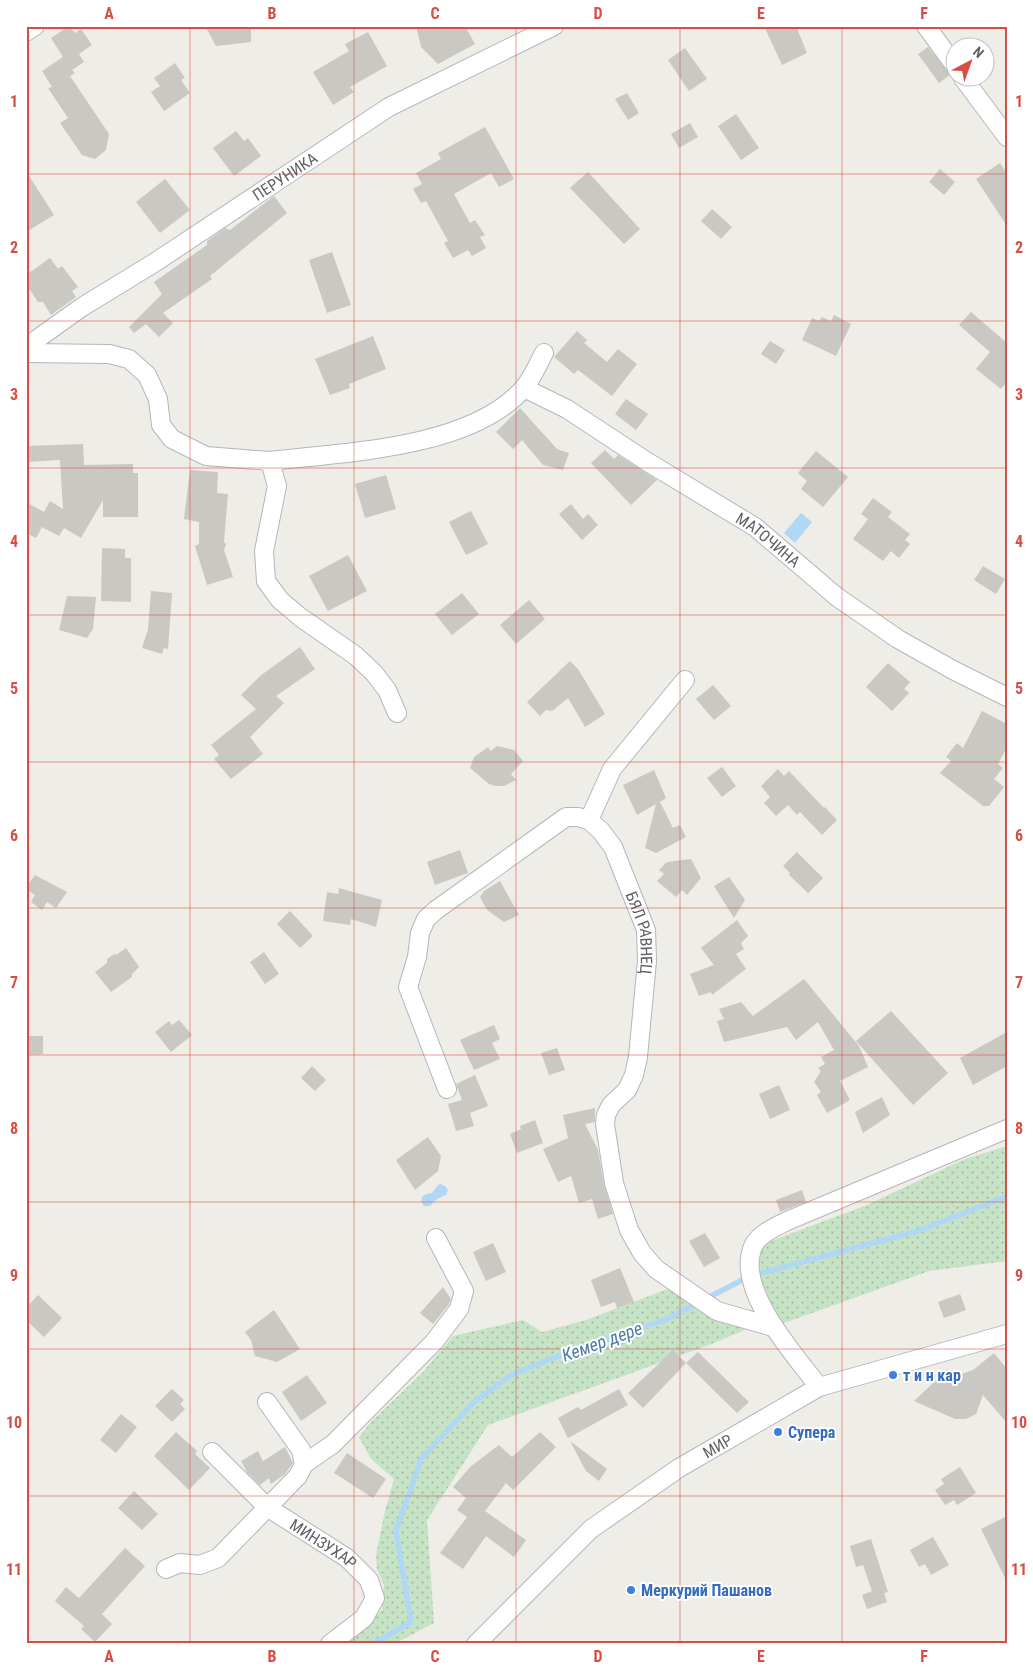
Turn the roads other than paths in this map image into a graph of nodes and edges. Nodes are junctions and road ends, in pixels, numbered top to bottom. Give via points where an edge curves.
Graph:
1 (34, 26) edge
2 (554, 26) edge
3 (926, 26) edge
4 (26, 32) edge
5 (946, 53) edge
6 (971, 88) edge
7 (1007, 137) edge
8 (26, 347) edge
9 (544, 352) dead end
10 (26, 353) edge
11 (524, 388) junction
12 (270, 461) junction
13 (685, 680) dead end
14 (1007, 697) edge
15 (397, 713) dead end
16 (589, 820) junction
17 (446, 1089) dead end
18 (1007, 1129) edge
19 (436, 1238) dead end
20 (773, 1327) junction
21 (1007, 1334) edge
22 (819, 1387) junction
23 (267, 1402) dead end
24 (212, 1452) dead end
25 (304, 1464) junction
26 (267, 1506) junction
27 (166, 1569) dead end
28 (484, 1642) edge
29 (330, 1644) edge

1 - 4 street
2 - 8 street, ПЕРУНИКА via 389,107
3 - 5 street
6 - 7 street
9 - 11 street
10 - 12 street via 109,354 129,359 147,375 158,399 161,425 172,439 206,456
11 - 12 street via 502,408 475,424 444,434 365,450
11 - 14 street, МАТОЧИНА via 566,409 755,527 837,597 898,639
12 - 15 street via 277,486 264,551 266,581 280,600 374,673 387,690
13 - 16 street via 612,769
16 - 17 street via 566,817 426,919 408,987
16 - 20 street, БЯЛ РАВНЕЦ via 602,831 612,847 646,930 647,961 638,1057 627,1090 611,1105 604,1124 614,1183 629,1230 656,1269 683,1289 717,1310
18 - 20 street via 771,1229 759,1238 752,1248 750,1276
19 - 25 street via 464,1281 459,1309 434,1342 333,1444
20 - 22 street
21 - 22 street, МИР
22 - 28 street, МИР via 679,1468 591,1529
23 - 25 street via 301,1450
24 - 26 street, МИНЗУХАР
25 - 26 street via 298,1476
26 - 27 street via 218,1558 200,1565 180,1563
26 - 29 street, МИНЗУХАР via 347,1558 369,1580 375,1598 364,1618

